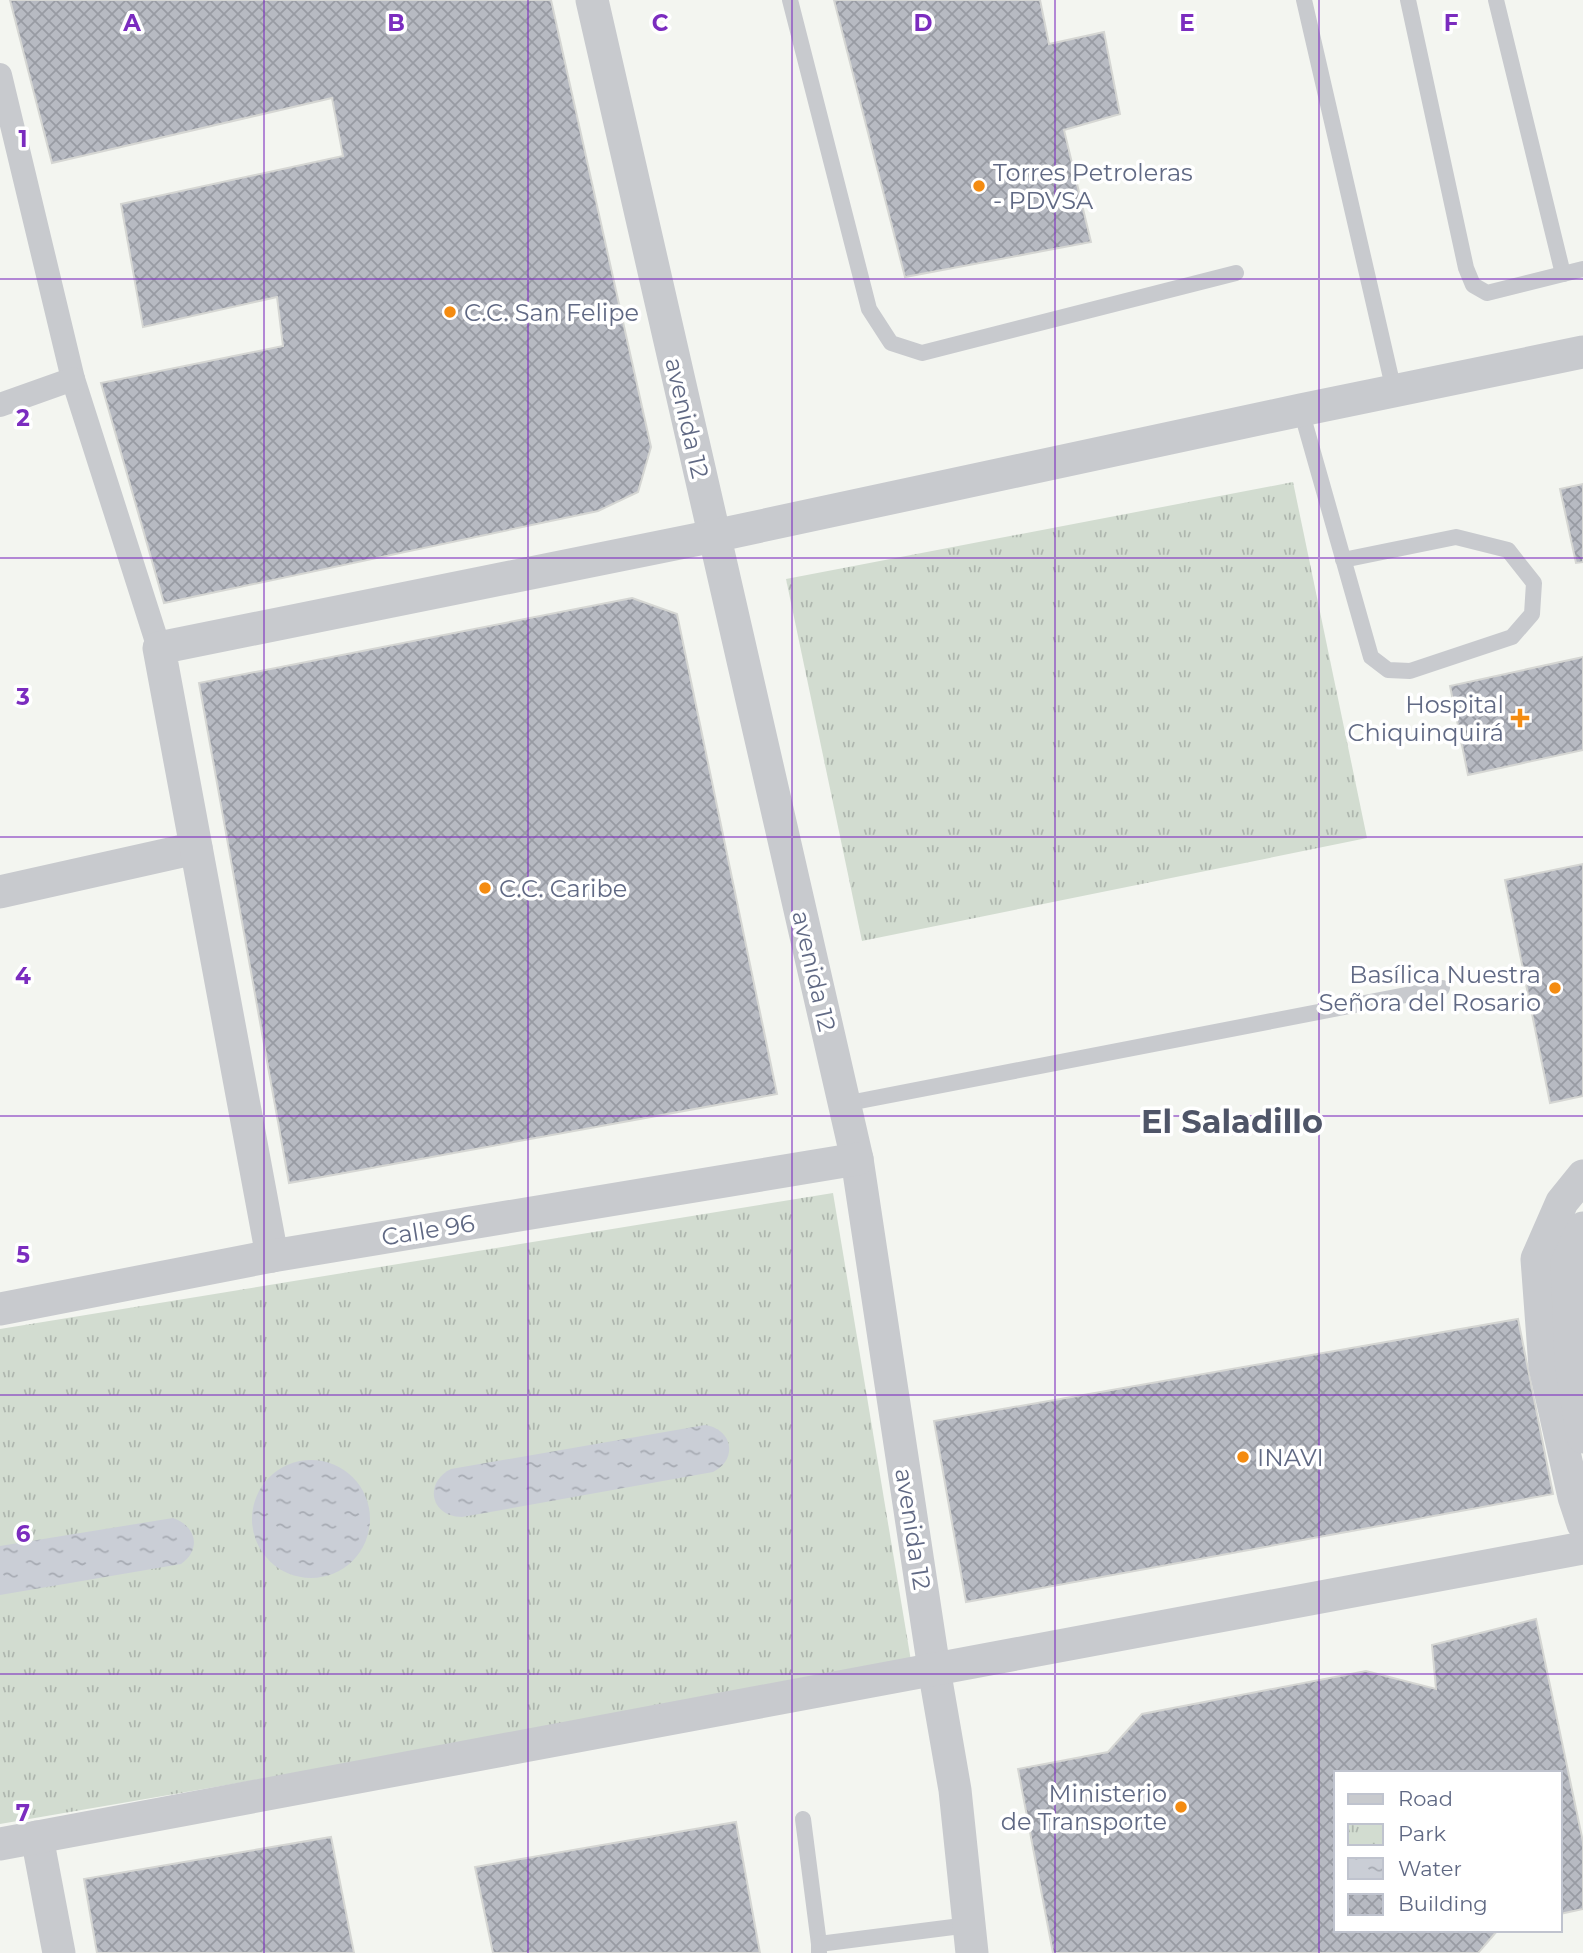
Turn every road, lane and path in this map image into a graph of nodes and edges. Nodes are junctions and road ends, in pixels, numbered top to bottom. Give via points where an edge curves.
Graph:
1 (592, 0) edge
2 (790, 0) edge
3 (1304, 0) edge
4 (1408, 0) edge
5 (1496, 0) edge
6 (0, 75) edge
7 (1583, 269) edge
8 (1237, 273) dead end
9 (1563, 274) junction
10 (1583, 352) edge
11 (73, 379) junction
12 (1394, 391) junction
13 (0, 405) edge
14 (1301, 410) junction
15 (714, 536) junction
16 (1343, 560) junction
17 (159, 648) junction
18 (196, 848) junction
19 (0, 892) edge
20 (1442, 988) dead end
21 (844, 1104) junction
22 (857, 1159) junction
23 (1583, 1176) edge
24 (1583, 1228) edge
25 (272, 1256) junction
26 (0, 1309) edge
27 (1583, 1437) edge
28 (1583, 1524) edge
29 (1583, 1548) edge
30 (934, 1669) junction
31 (803, 1819) dead end
32 (37, 1837) junction
33 (0, 1844) edge
34 (971, 1939) edge
35 (819, 1949) edge
36 (59, 1953) edge

1 - 15 street, avenida 12
2 - 8 lane via 869,309 891,342 922,353
3 - 12 lane
4 - 9 lane via 1473,285 1487,292
5 - 9 lane
6 - 11 street
7 - 9 lane
10 - 12 street
11 - 13 street
11 - 17 street
12 - 14 street
14 - 15 street
14 - 16 lane
15 - 17 street
15 - 21 street, avenida 12
16 - 16 lane via 1371,657 1388,670 1410,671 1512,637 1532,614 1534,583 1508,550 1456,537
17 - 18 street
18 - 19 street
18 - 25 street
20 - 21 lane
21 - 22 street, avenida 12
22 - 25 street, Calle 96
22 - 30 street, avenida 12
23 - 28 street via 1562,1202 1537,1259 1545,1367
24 - 27 street via 1567,1263 1571,1363
25 - 26 street, Calle 96
29 - 30 street
30 - 32 street
30 - 34 street, avenida 12 via 955,1790
31 - 35 lane
32 - 33 street
32 - 36 street
34 - 35 lane

